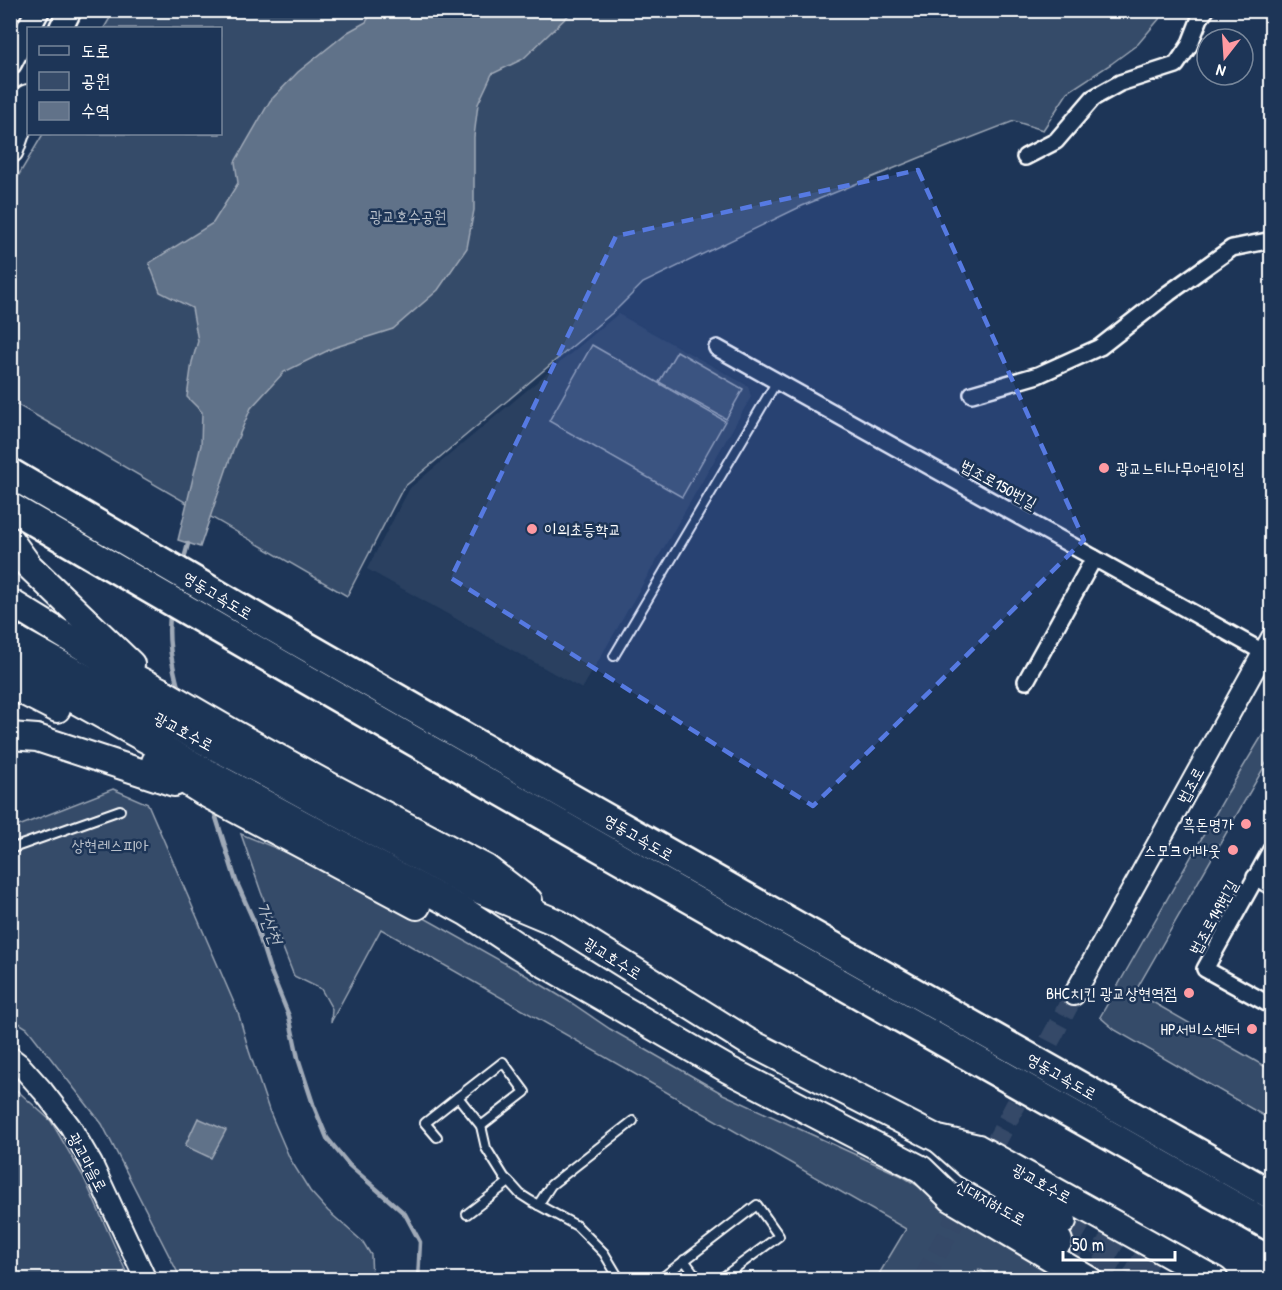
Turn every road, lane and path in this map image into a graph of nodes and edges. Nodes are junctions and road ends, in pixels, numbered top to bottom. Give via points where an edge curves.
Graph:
1 (38, 10) edge
2 (70, 10) edge
3 (1206, 10) edge
4 (29, 27) edge
5 (62, 27) edge
6 (27, 31) edge
7 (10, 63) edge
8 (27, 90) edge
9 (27, 101) edge
10 (10, 121) edge
11 (10, 150) edge
12 (1025, 157) dead end
13 (1272, 240) edge
14 (717, 348) dead end
15 (777, 381) junction
16 (972, 394) dead end
17 (10, 473) edge
18 (10, 507) edge
19 (10, 540) edge
20 (1094, 558) junction
21 (10, 602) edge
22 (10, 636) edge
23 (1269, 649) edge
24 (614, 656) dead end
25 (10, 664) edge
26 (125, 665) junction
27 (1026, 681) dead end
28 (10, 685) edge
29 (10, 736) edge
30 (147, 765) junction
31 (120, 810) dead end
32 (1272, 848) edge
33 (10, 849) edge
34 (1255, 877) junction
35 (1272, 886) edge
36 (558, 923) junction
37 (543, 963) junction
38 (1074, 995) tunnel mouth
39 (1272, 1006) edge
40 (10, 1057) edge
41 (458, 1096) junction
42 (633, 1121) dead end
43 (481, 1126) junction
44 (437, 1137) dead end
45 (938, 1139) junction
46 (921, 1169) junction
47 (509, 1182) junction
48 (1272, 1195) edge
49 (538, 1205) junction
50 (467, 1214) dead end
51 (1272, 1227) edge
52 (684, 1260) junction
53 (146, 1280) edge
54 (620, 1280) edge
55 (659, 1280) edge
56 (699, 1280) edge
57 (719, 1280) edge
58 (1089, 1280) edge
59 (1215, 1280) edge

1 - 4 main road
2 - 5 main road
3 - 12 street via 1176,65 1120,84 1093,98 1056,141
6 - 7 main road
8 - 10 main road
9 - 11 highway
13 - 16 street via 1232,248 1100,347 1038,375
14 - 15 street, 법조로150번길
15 - 20 street, 법조로150번길
15 - 24 lane
17 - 48 highway, 영동고속도로 via 574,800
18 - 51 highway, 영동고속도로 via 558,824
19 - 26 highway via 29,566
20 - 23 street, 법조로150번길
20 - 27 street
21 - 26 highway
22 - 36 highway, 광교호수로 via 477,889
23 - 38 street, 법조로
25 - 37 highway, 광교호수로 via 466,912
26 - 36 highway via 233,734 486,867
28 - 30 highway
29 - 30 highway via 37,738
30 - 37 highway via 456,926
31 - 33 lane
32 - 34 street, 법조로149번길
34 - 35 street
34 - 39 street, 법조로149번길 via 1205,969
36 - 45 highway, 광교호수로 via 747,1041
37 - 46 highway, 광교호수로 via 729,1070
40 - 53 street, 광교마을로 via 69,1126 92,1164
41 - 43 lane
41 - 43 lane via 503,1062 525,1092
41 - 44 lane via 425,1123
42 - 49 lane via 551,1185
43 - 47 lane via 486,1148
45 - 46 highway, 신대지하도로 via 1061,1231
45 - 59 highway, 광교호수로 via 978,1148
46 - 58 highway, 광교호수로 via 951,1198
47 - 49 lane
47 - 50 lane
49 - 54 lane via 577,1226 604,1253
52 - 55 lane
52 - 56 lane
52 - 57 lane via 757,1205 780,1236

